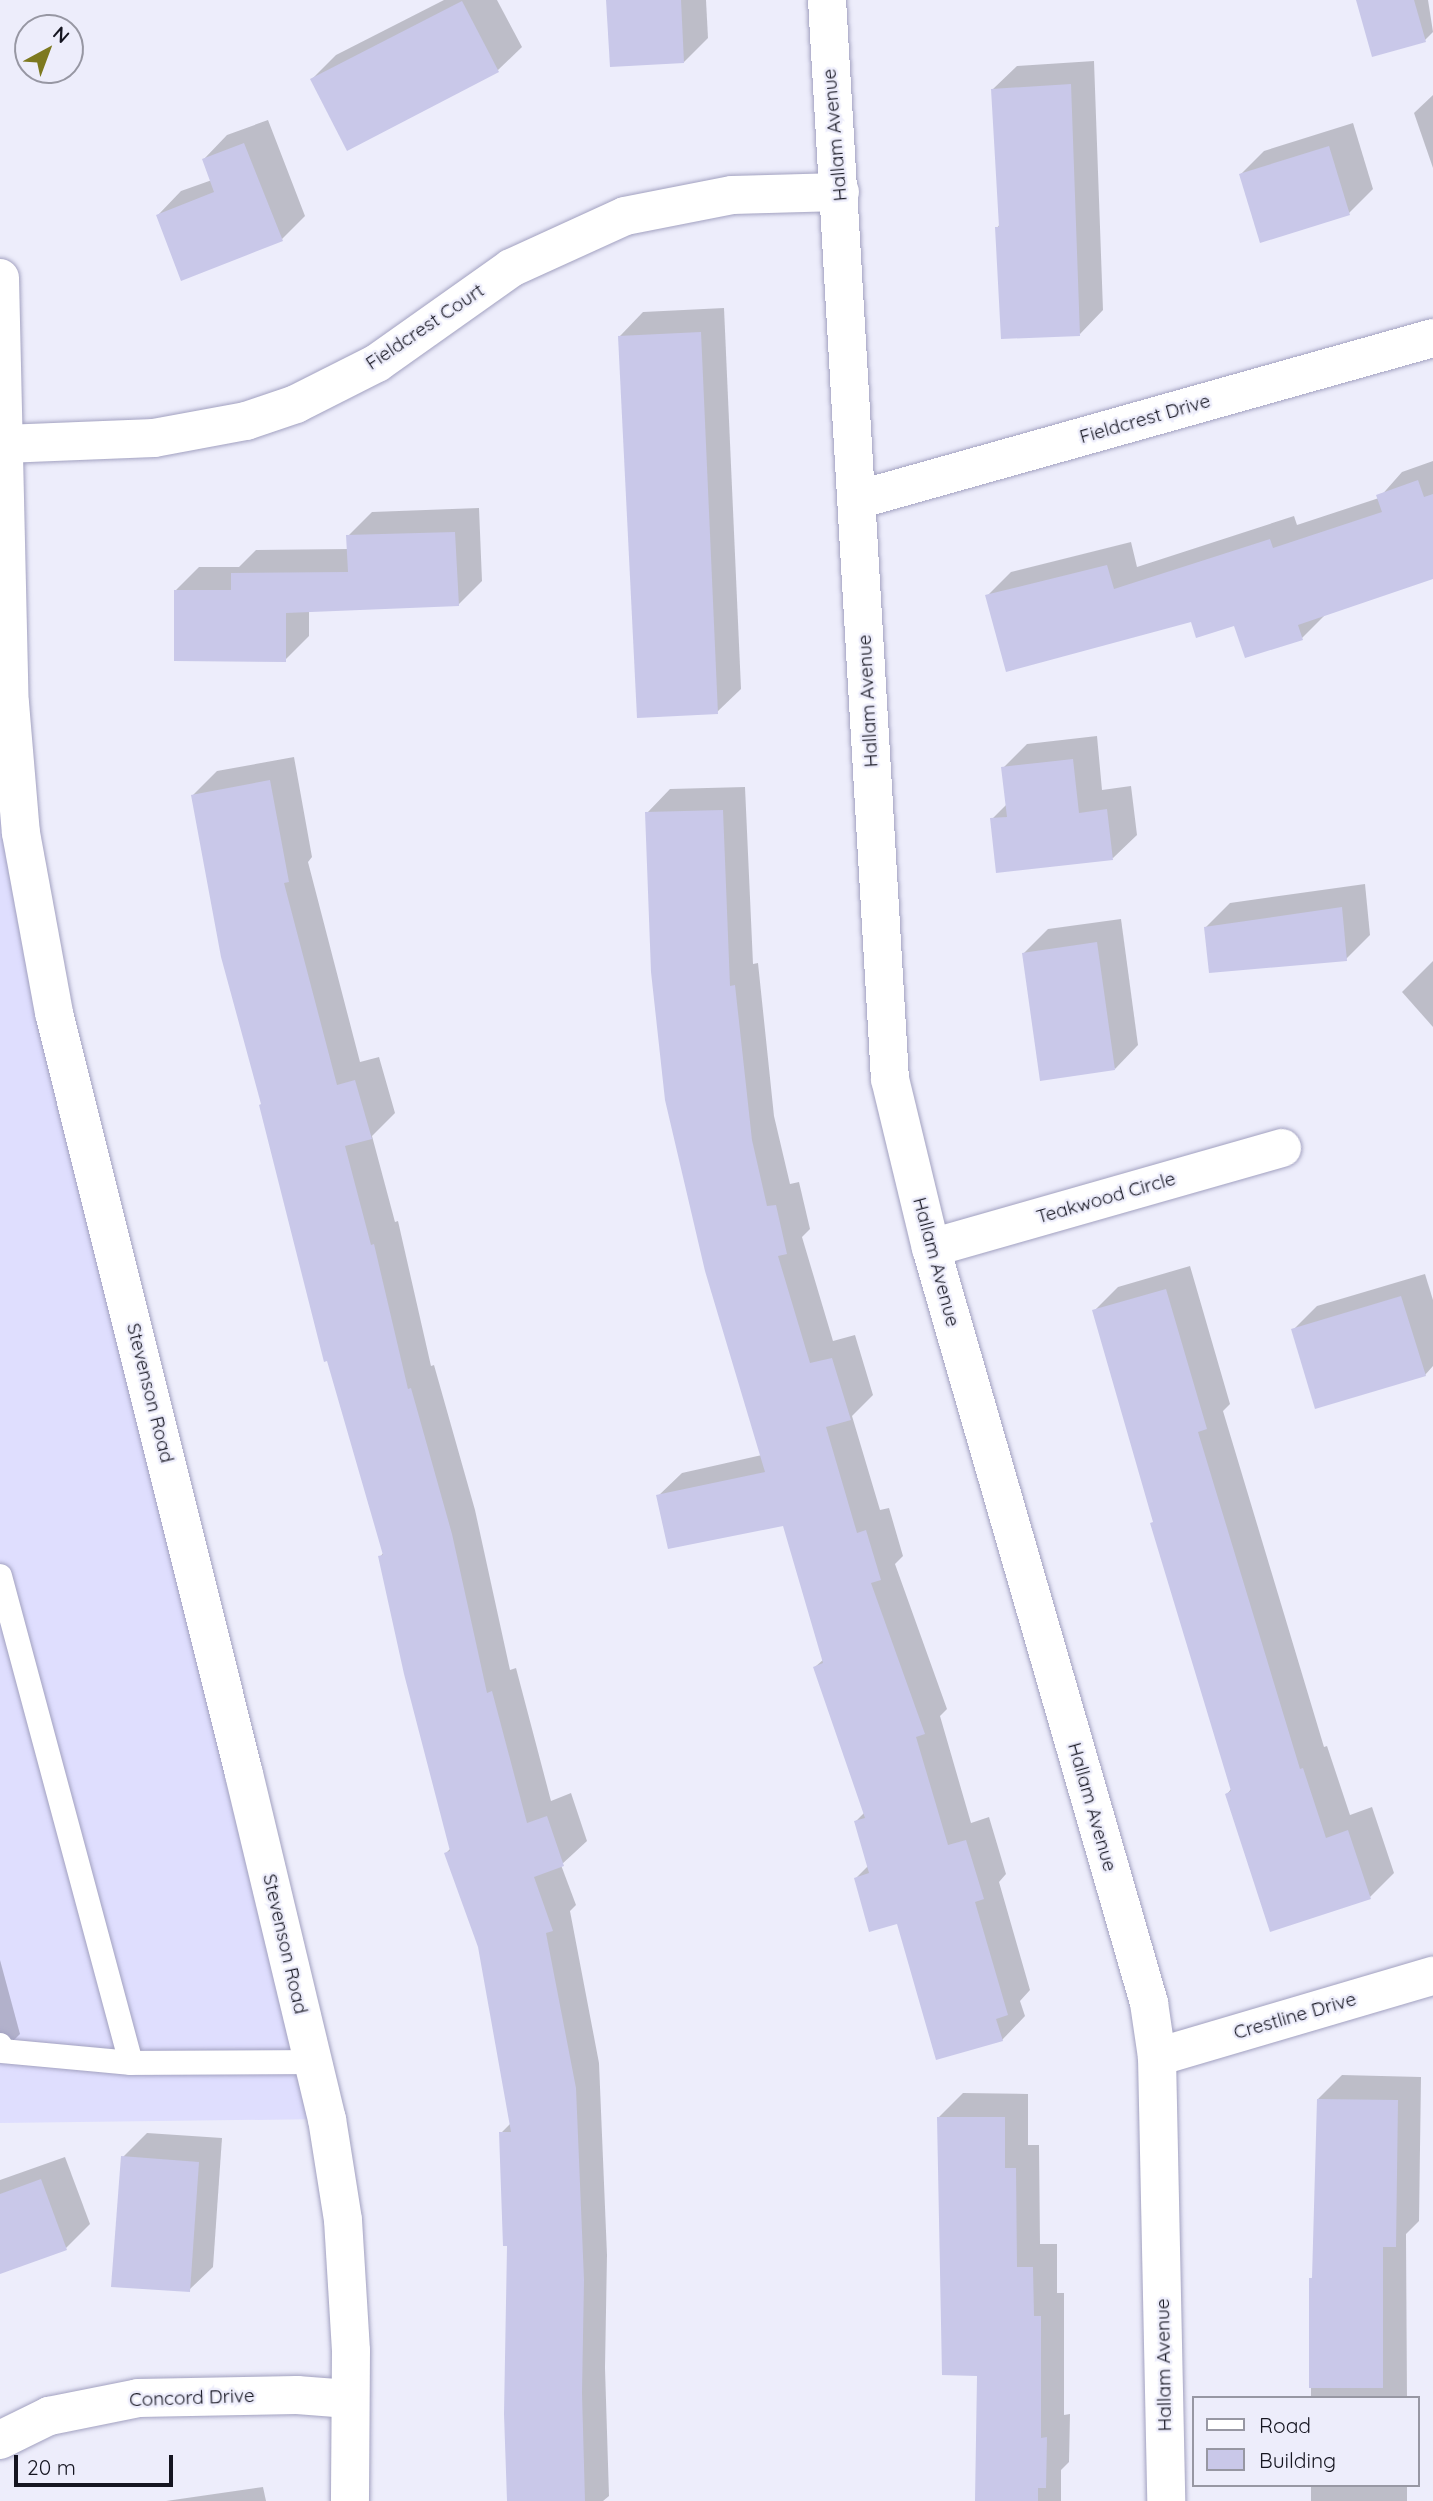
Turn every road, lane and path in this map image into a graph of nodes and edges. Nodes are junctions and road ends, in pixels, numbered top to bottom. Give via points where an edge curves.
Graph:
1 (827, 0) edge
2 (840, 192) junction
3 (0, 278) edge
4 (0, 313) edge
5 (1433, 338) edge
6 (4, 444) junction
7 (857, 500) junction
8 (3, 534) edge
9 (11, 825) edge
10 (1282, 1148) dead end
11 (931, 1248) junction
12 (0, 1576) edge
13 (1433, 1976) edge
14 (0, 2045) edge
15 (1157, 2057) junction
16 (313, 2062) junction
17 (131, 2063) junction
18 (349, 2399) junction
19 (0, 2440) edge
20 (350, 2501) edge
21 (1167, 2501) edge

1 - 2 street, Hallam Avenue
2 - 6 street, Fieldcrest Court via 732,195 625,216 511,268 377,363 296,404 246,421 153,438
2 - 7 street, Hallam Avenue
3 - 4 street, Stevenson Road
4 - 6 street, Stevenson Road
5 - 7 street, Fieldcrest Drive
6 - 8 street, Stevenson Road
7 - 11 street, Hallam Avenue via 890,1079
8 - 9 street, Stevenson Road
9 - 16 street, Stevenson Road
10 - 11 street, Teakwood Circle
11 - 15 street, Hallam Avenue via 1149,2003
12 - 17 lane
13 - 15 street, Crestline Drive
14 - 17 lane via 2,2051
15 - 21 street, Hallam Avenue
16 - 17 lane
16 - 18 street, Stevenson Road via 342,2220 351,2351
18 - 19 street, Concord Drive via 297,2395 138,2398 49,2416
18 - 20 street, Stevenson Road

